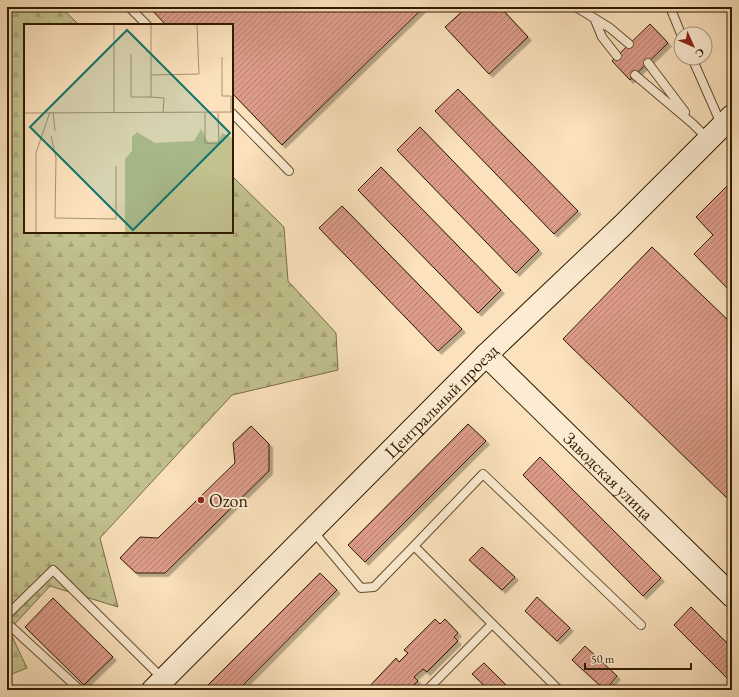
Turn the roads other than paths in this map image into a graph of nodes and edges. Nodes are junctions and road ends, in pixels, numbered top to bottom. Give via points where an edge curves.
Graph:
1 (129, 7) edge
2 (576, 7) edge
3 (670, 7) edge
4 (595, 20) junction
5 (145, 24) edge
6 (678, 26) edge
7 (629, 44) dead end
8 (617, 56) dead end
9 (648, 63) dead end
10 (695, 66) edge
11 (635, 75) dead end
12 (233, 114) edge
13 (693, 124) junction
14 (721, 127) edge
15 (289, 171) dead end
16 (486, 355) junction
17 (313, 530) junction
18 (414, 546) junction
19 (732, 596) edge
20 (7, 615) edge
21 (7, 623) edge
22 (492, 624) junction
23 (640, 625) dead end
24 (158, 684) edge
25 (80, 690) edge
26 (427, 690) edge
27 (559, 690) edge

1 - 5 lane
2 - 4 lane
3 - 6 lane
4 - 7 lane via 610,28
4 - 8 lane via 602,37
9 - 13 lane
10 - 14 lane
11 - 13 lane
12 - 15 lane
13 - 14 lane
14 - 16 main road, Центральный проезд
16 - 17 main road, Центральный проезд
16 - 19 main road, Заводская улица
17 - 18 lane via 360,588 374,587
17 - 24 main road, Центральный проезд
18 - 22 lane
18 - 23 lane via 483,474
20 - 24 lane via 53,570
21 - 25 lane
22 - 26 lane
22 - 27 lane

